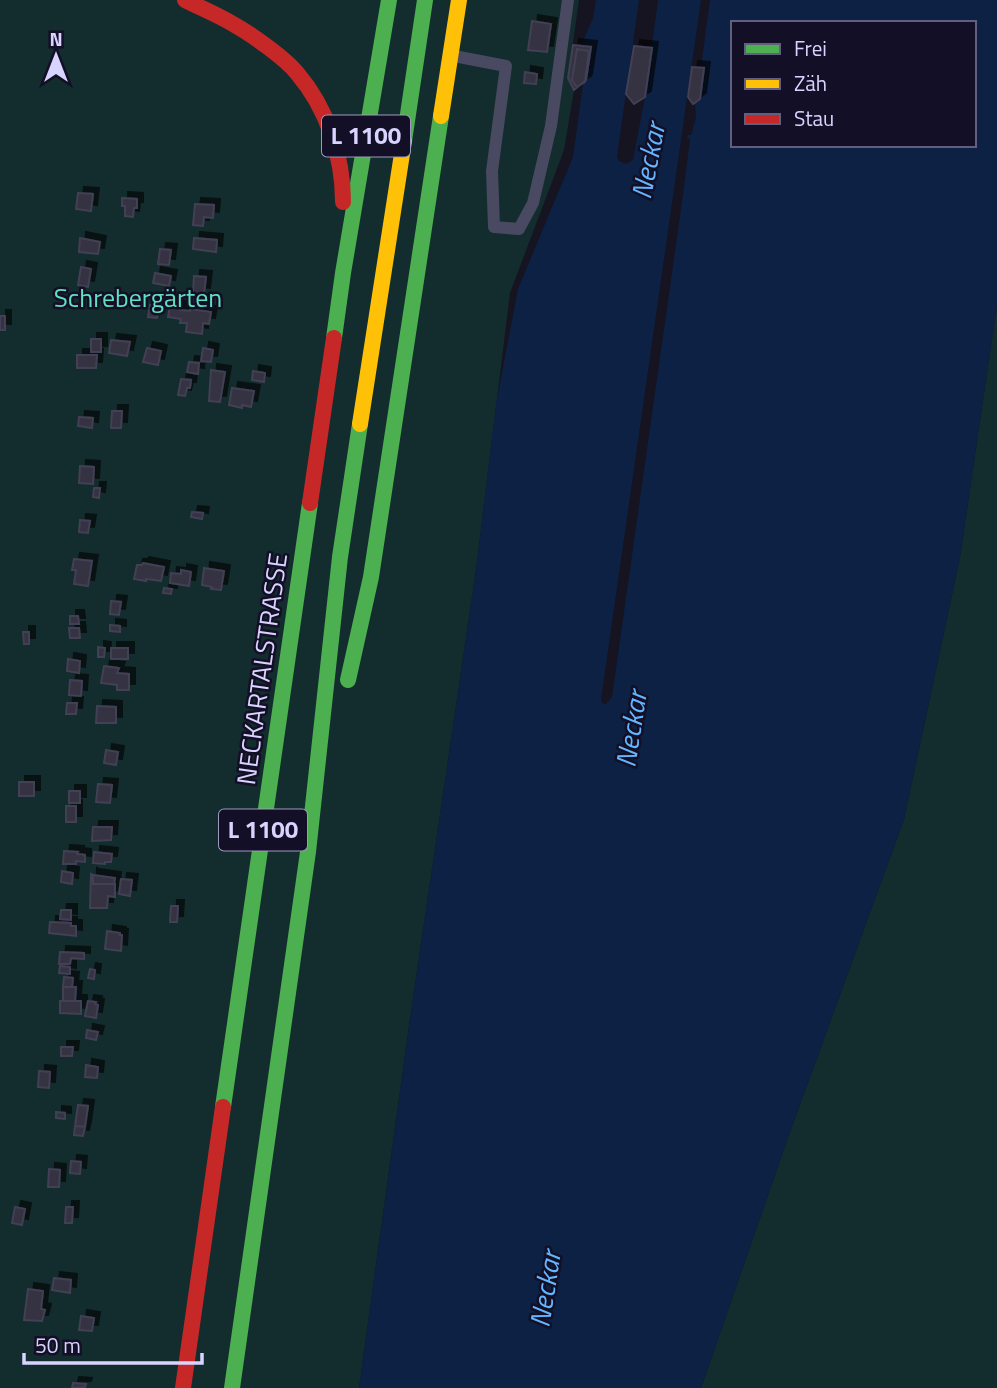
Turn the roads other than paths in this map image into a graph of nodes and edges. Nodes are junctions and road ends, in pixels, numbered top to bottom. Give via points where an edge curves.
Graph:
1 (185, 0) edge
2 (389, 0) edge
3 (425, 0) edge
4 (459, 0) edge
5 (568, 0) edge
6 (450, 55) junction
7 (343, 273) junction
8 (346, 692) dead end
9 (337, 731) dead end
10 (308, 852) junction
11 (183, 1388) edge
12 (232, 1388) edge

1 - 7 main road via 266,46 296,71 321,106 343,186
2 - 7 main road, NECKARTALSTRASSE / L 1100
3 - 10 main road, L 1100 via 340,557
4 - 6 main road
5 - 6 lane via 551,125 533,203 519,229 494,227 492,171 506,66
6 - 8 main road via 370,577
7 - 11 main road, NECKARTALSTRASSE / L 1100
9 - 10 main road
10 - 12 main road, L 1100

